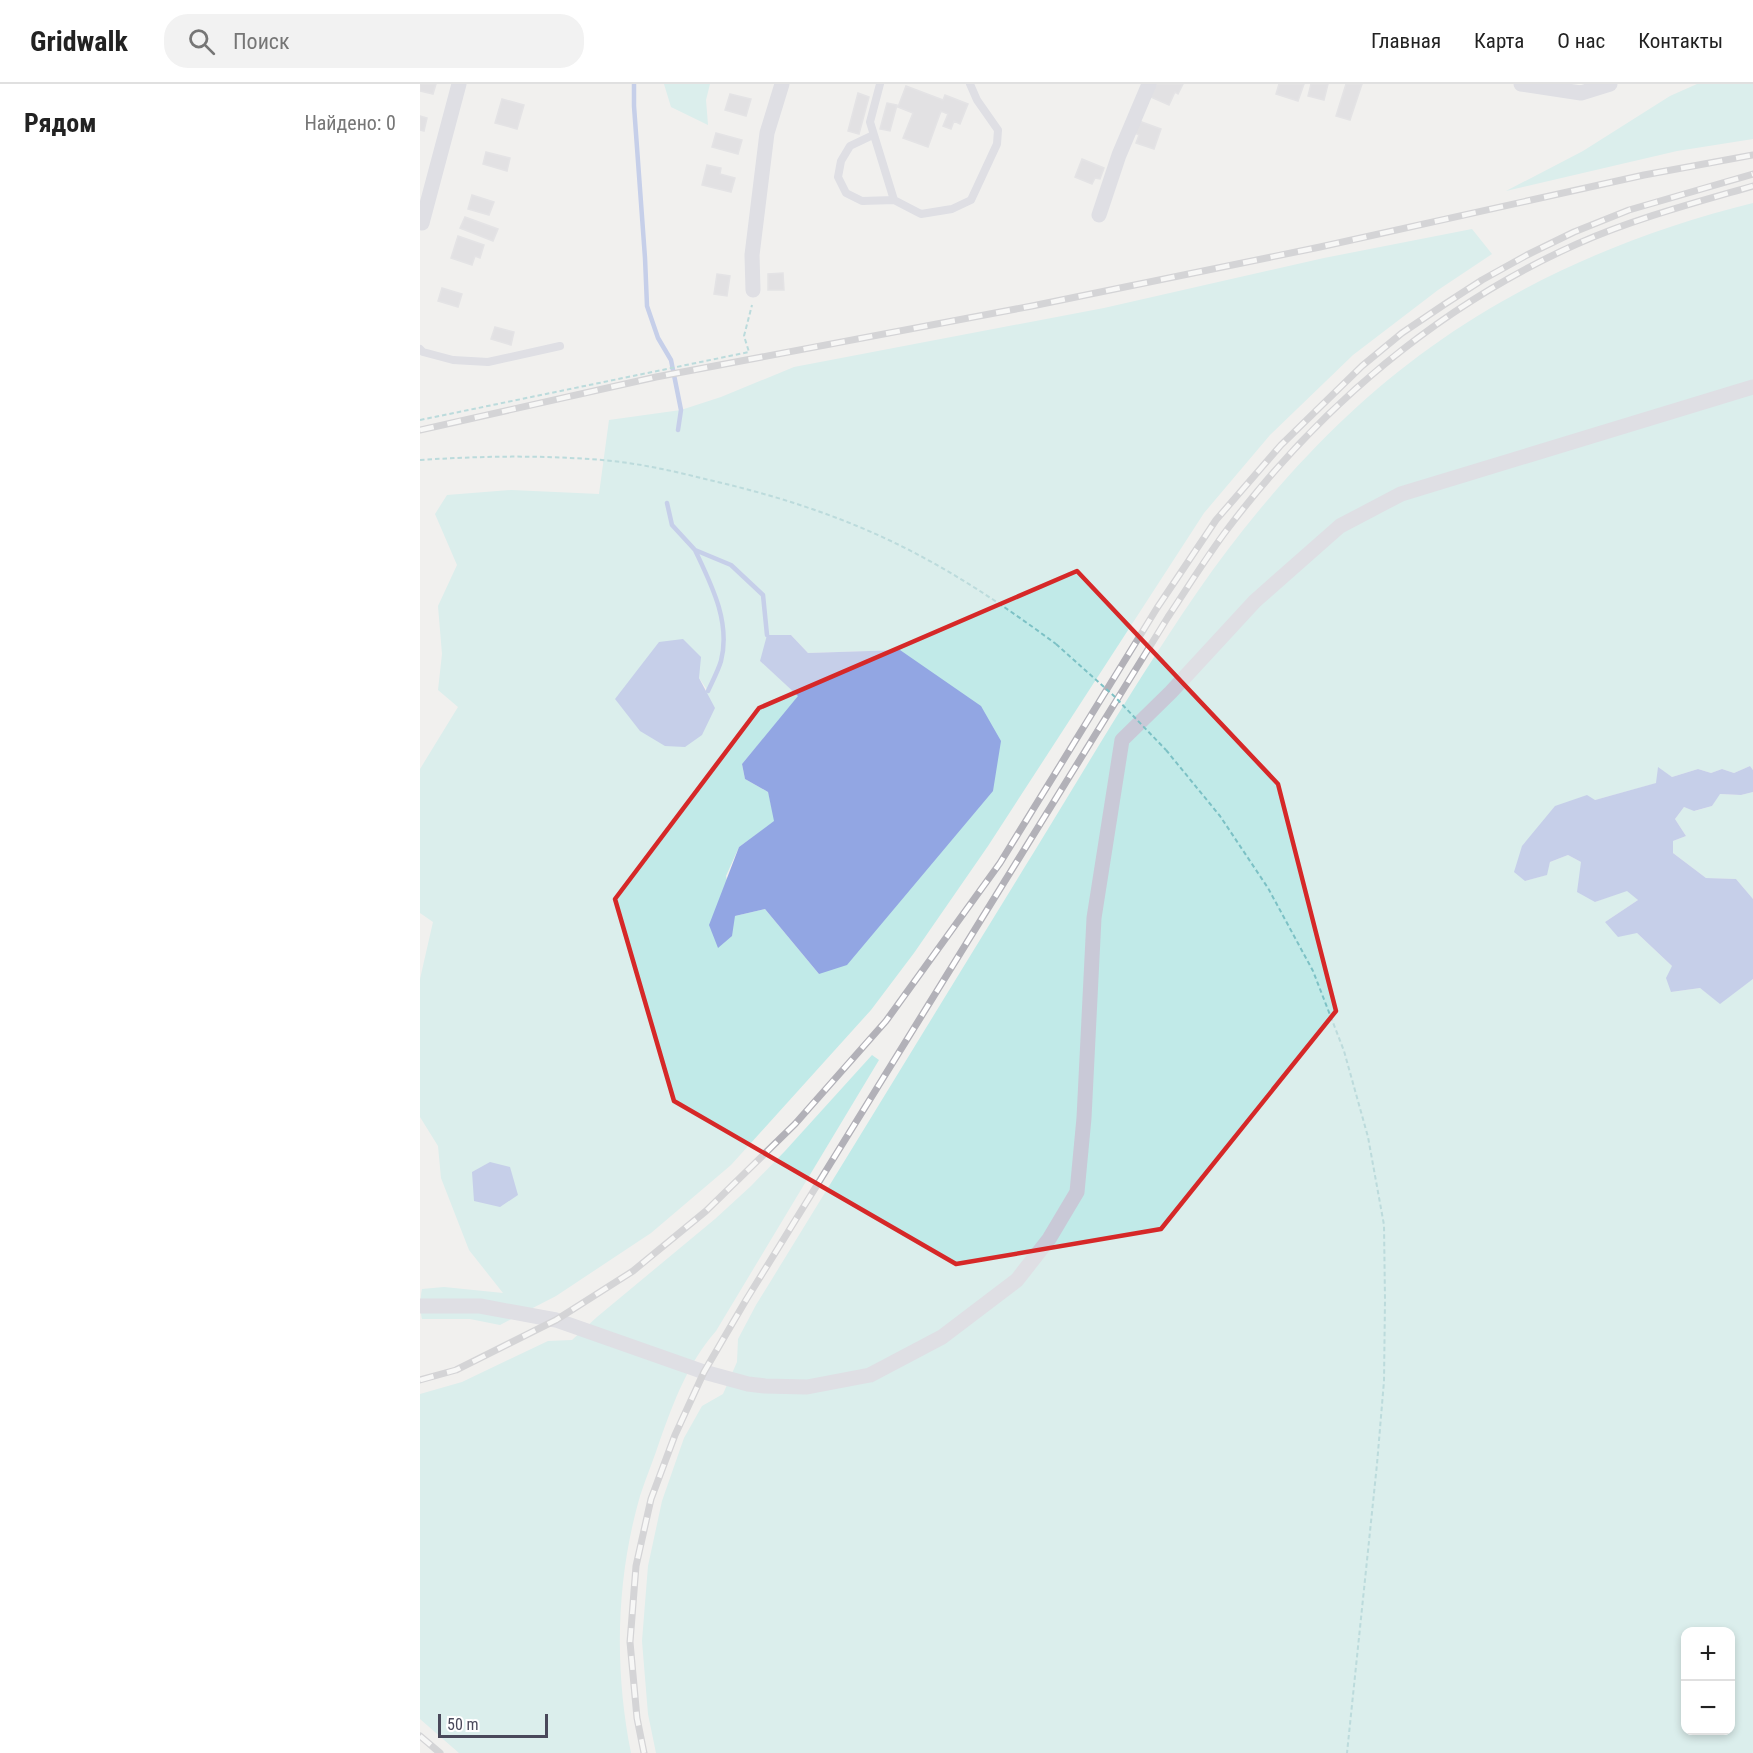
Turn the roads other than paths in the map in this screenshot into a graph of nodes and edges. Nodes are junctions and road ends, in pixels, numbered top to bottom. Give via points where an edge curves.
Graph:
1 (459, 84) edge
2 (782, 84) edge
3 (880, 84) edge
4 (970, 84) edge
5 (1149, 84) edge
6 (1521, 84) edge
7 (1609, 84) edge
8 (873, 135) junction
9 (894, 200) junction
10 (1099, 215) dead end
11 (422, 226) edge
12 (753, 290) road end
13 (560, 346) dead end
14 (420, 349) edge
15 (1753, 387) edge
16 (420, 1306) edge

1 - 11 street
2 - 12 street via 767,133 752,255
3 - 8 lane via 870,122
4 - 9 lane via 998,130 997,144 971,200 952,209 921,214
5 - 10 street
6 - 7 street via 1581,93
8 - 9 lane
8 - 9 lane via 850,146 838,177 846,193 862,201
13 - 14 lane via 488,362 453,360
15 - 16 street via 1401,494 1340,526 1255,601 1122,740 1094,918 1077,1192 1049,1239 1017,1280 942,1337 870,1375 807,1387 765,1386 694,1369 556,1320 480,1305

